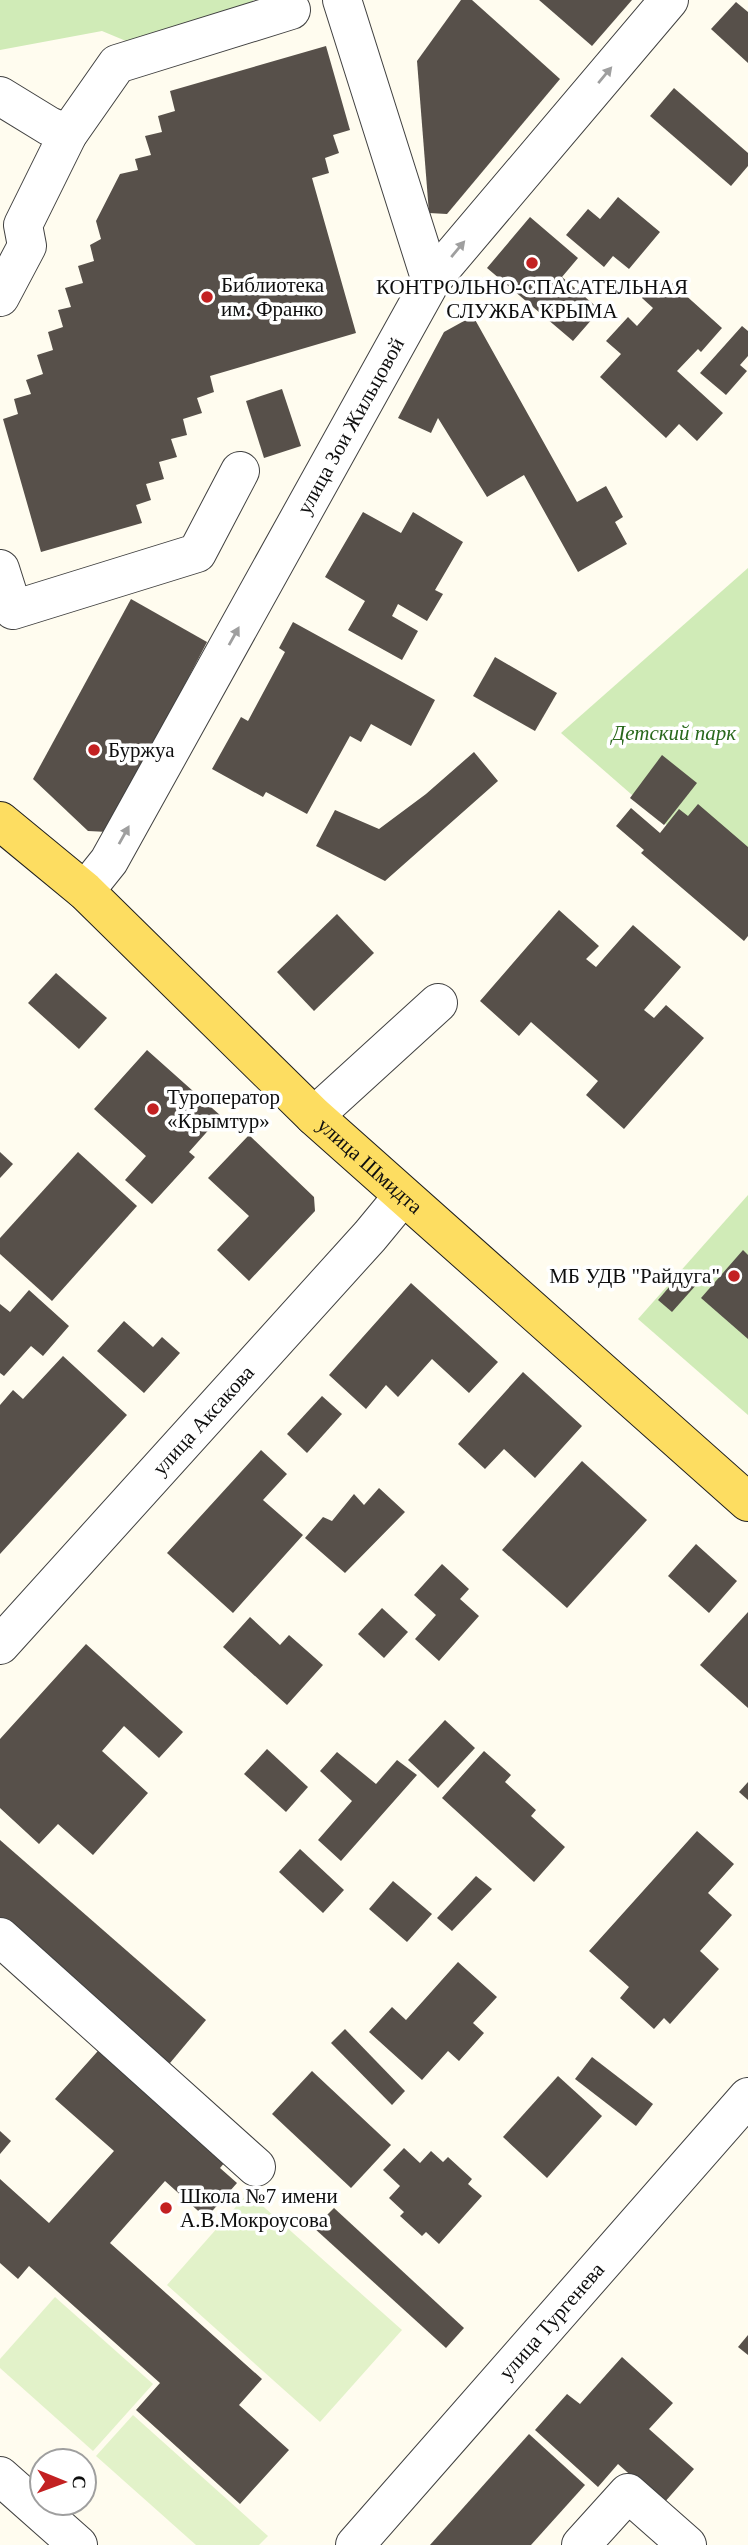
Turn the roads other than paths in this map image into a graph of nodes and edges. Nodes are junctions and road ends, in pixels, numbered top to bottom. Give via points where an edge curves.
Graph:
1 (342, 0) edge
2 (668, 0) edge
3 (291, 10) dead end
4 (0, 96) edge
5 (68, 134) junction
6 (431, 281) junction
7 (0, 297) edge
8 (240, 471) dead end
9 (0, 569) edge
10 (0, 821) edge
11 (85, 891) junction
12 (438, 1003) dead end
13 (314, 1116) junction
14 (403, 1196) junction
15 (748, 1502) edge
16 (0, 1645) edge
17 (0, 1937) edge
18 (748, 2097) edge
19 (256, 2167) dead end
20 (0, 2476) edge
21 (78, 2545) edge
22 (355, 2545) edge
23 (581, 2545) edge
24 (687, 2545) edge

1 - 6 street
6 -> 2 street, улица Зои Жильцовой
3 - 5 street via 117,64
4 - 5 street
5 - 7 street via 23,225 27,246
11 -> 6 street, улица Зои Жильцовой via 109,861
8 - 9 street via 197,553 13,610
10 - 11 main road, улица Шмидта
11 - 13 main road, улица Шмидта
12 - 13 street
13 - 14 main road, улица Шмидта
14 - 15 main road, улица Шмидта
14 - 16 street, улица Аксакова
17 - 19 street
18 - 22 street, улица Тургенева
20 - 21 street
23 - 24 street via 628,2493

